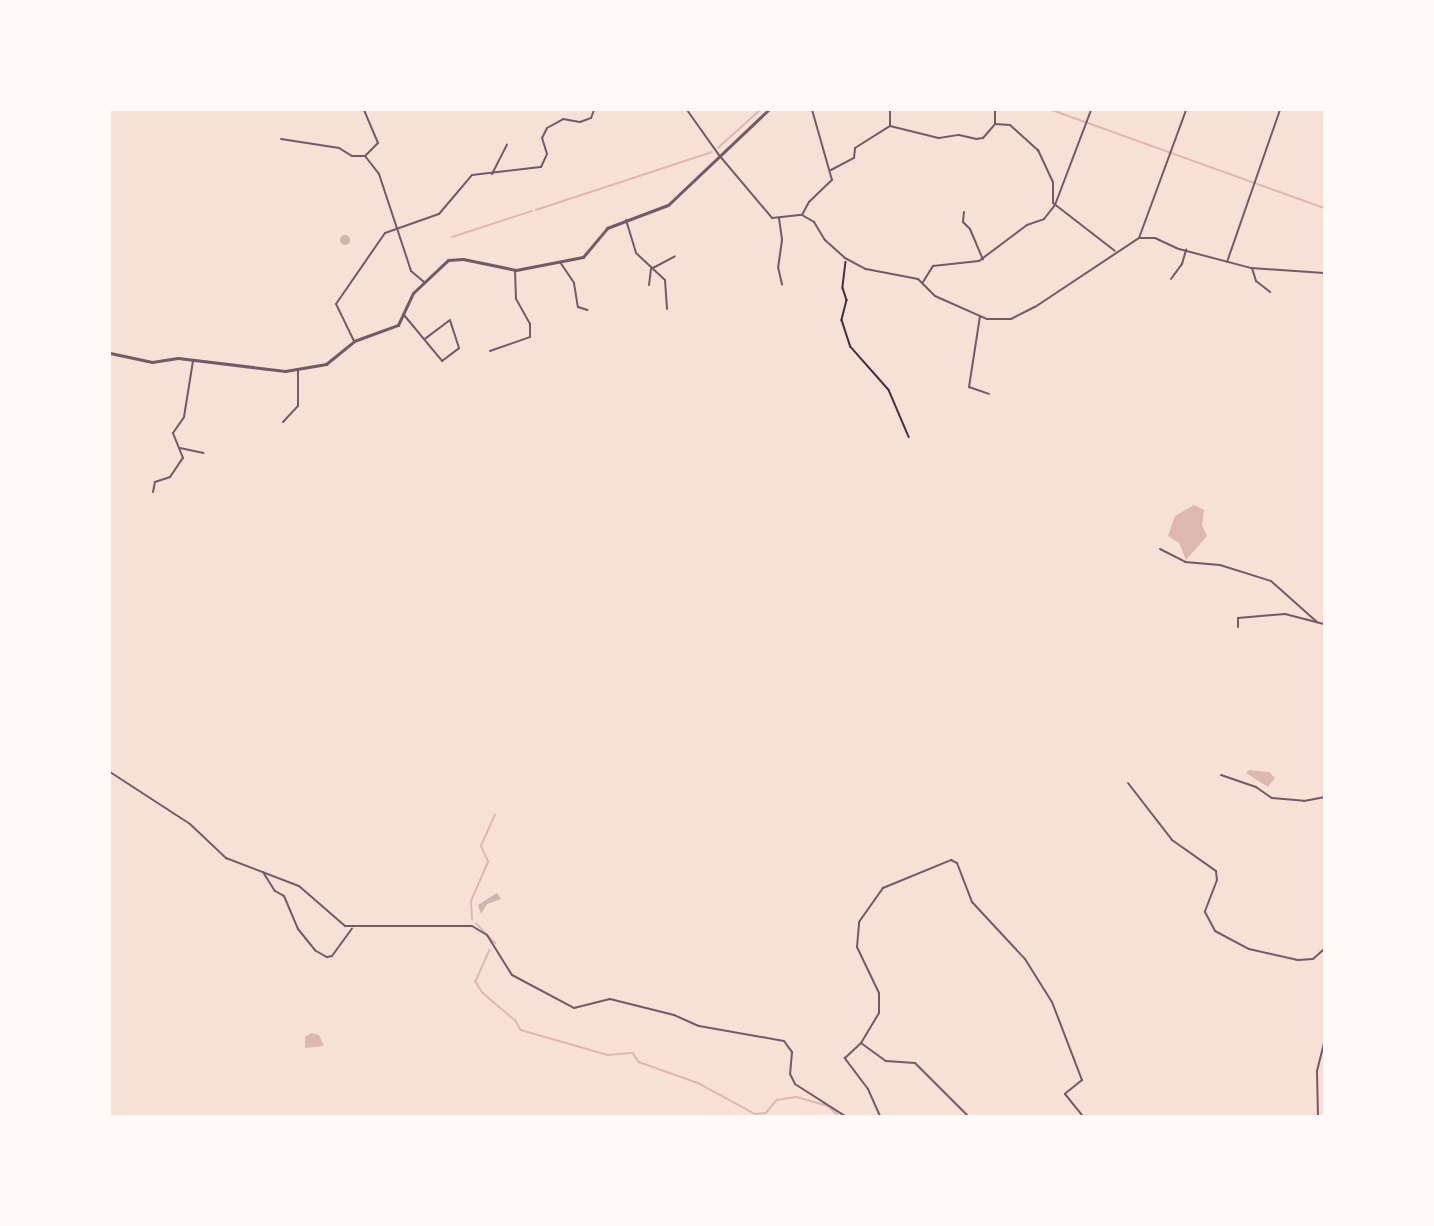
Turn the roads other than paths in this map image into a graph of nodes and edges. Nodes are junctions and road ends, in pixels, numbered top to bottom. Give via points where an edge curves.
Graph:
1 (364, 110) edge
2 (594, 110) edge
3 (687, 110) edge
4 (768, 110) edge
5 (812, 110) edge
6 (890, 110) edge
7 (995, 110) edge
8 (1090, 110) edge
9 (1186, 110) edge
10 (1280, 110) edge
11 (994, 124) junction
12 (890, 126) junction
13 (281, 139) dead end
14 (507, 145) dead end
15 (719, 155) junction
16 (364, 156) junction
17 (831, 170) junction
18 (492, 174) junction
19 (1055, 205) junction
20 (963, 212) dead end
21 (802, 215) junction
22 (779, 218) junction
23 (626, 220) junction
24 (397, 226) junction
25 (1139, 238) junction
26 (1186, 250) junction
27 (1115, 252) junction
28 (675, 256) dead end
29 (983, 259) junction
30 (560, 262) junction
31 (1227, 262) junction
32 (1252, 268) junction
33 (651, 269) junction
34 (516, 270) junction
35 (1324, 273) edge
36 (1171, 279) dead end
37 (424, 282) junction
38 (923, 282) junction
39 (649, 285) dead end
40 (782, 285) dead end
41 (1270, 292) dead end
42 (667, 309) dead end
43 (588, 310) dead end
44 (404, 315) junction
45 (980, 316) junction
46 (424, 339) junction
47 (354, 341) junction
48 (490, 351) dead end
49 (110, 353) edge
50 (193, 361) junction
51 (298, 370) junction
52 (989, 394) dead end
53 (283, 422) dead end
54 (180, 448) junction
55 (203, 453) dead end
56 (153, 492) dead end
57 (1160, 549) dead end
58 (1317, 622) junction
59 (1324, 624) edge
60 (1238, 627) dead end
61 (110, 772) edge
62 (1221, 775) dead end
63 (1128, 783) dead end
64 (1324, 797) edge
65 (263, 872) junction
66 (352, 928) junction
67 (1324, 949) edge
68 (861, 1042) junction
69 (1324, 1042) edge
70 (845, 1116) edge
71 (880, 1116) edge
72 (968, 1116) edge
73 (1083, 1116) edge
74 (1318, 1116) edge

1 - 16 street via 378,142
2 - 18 street via 591,118 580,122 562,119 547,128 542,138 547,154 541,166
3 - 15 street
4 - 15 street
5 - 17 street
6 - 12 street
7 - 11 street
8 - 19 street
9 - 25 street
10 - 31 street
11 - 12 street via 983,138 976,139 959,135 939,138
11 - 19 street via 1010,125 1038,150 1051,174
12 - 17 street via 855,148 854,158
13 - 16 street
14 - 18 street
15 - 22 street via 766,214
15 - 23 street via 665,207
16 - 24 street via 379,174
17 - 21 street via 832,180 809,202
18 - 24 street via 470,177 439,214
19 - 27 street
19 - 29 street via 1044,219 1027,225
20 - 29 street via 963,222
21 - 22 street
21 - 38 street via 845,258 866,269
22 - 40 street via 782,240 778,267
23 - 30 street via 607,228 586,255
23 - 33 street via 636,253
24 - 37 street via 411,271
24 - 47 street via 385,233 336,304
25 - 26 street via 1155,238
25 - 27 street
26 - 31 street
26 - 36 street
27 - 45 street via 1070,287 1011,319
28 - 33 street
29 - 38 street via 933,266
30 - 34 street
30 - 43 street via 574,283 578,307
31 - 32 street
32 - 35 street
32 - 41 street via 1256,281
33 - 39 street
33 - 42 street via 665,280
34 - 37 street via 454,258
34 - 48 street via 516,299 530,324 530,337
37 - 44 street via 407,301
38 - 45 street via 934,296
44 - 46 street
44 - 47 street via 391,330
45 - 52 street via 969,387
46 - 46 street via 442,361 459,348 450,320
47 - 51 street via 326,364
49 - 50 street via 152,362
50 - 51 street
50 - 54 street via 184,417 173,433
51 - 53 street via 298,406
54 - 55 street
54 - 56 street via 180,463 168,479 155,482
57 - 58 street via 1185,562 1220,565 1270,581
58 - 59 street
58 - 60 street via 1272,614 1238,618
61 - 65 street via 190,824 226,858
62 - 64 street via 1256,787 1272,798 1304,801
63 - 67 street via 1172,840 1216,871 1217,880 1205,912 1215,932 1249,949 1298,960 1313,959
65 - 66 street via 299,886 337,920
65 - 66 street via 284,896 298,929 316,951 332,956
66 - 70 street via 472,926 487,935 512,975 574,1008 610,999 675,1015 699,1026 784,1041 792,1052 790,1074 795,1084
68 - 71 street via 846,1062 868,1089
68 - 72 street via 886,1061 915,1064
68 - 73 street via 876,1022 880,999 857,947 859,922 865,909 892,882 955,861 972,902 1025,959 1052,1002 1082,1080 1065,1094
69 - 74 street via 1317,1071

